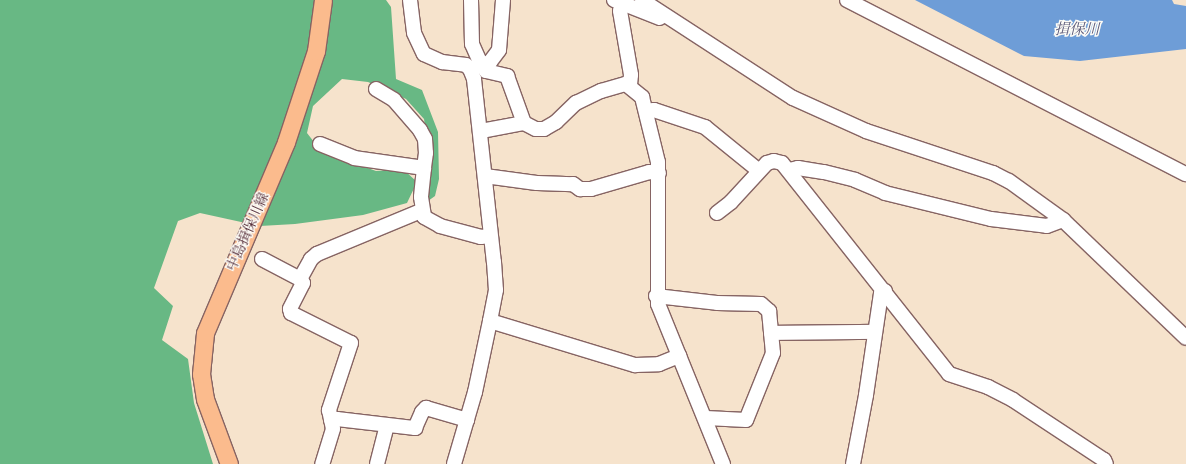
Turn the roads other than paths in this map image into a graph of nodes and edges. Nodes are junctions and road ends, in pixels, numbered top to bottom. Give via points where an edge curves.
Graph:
1 (323, 0) edge
2 (410, 0) edge
3 (471, 0) edge
4 (503, 0) edge
5 (642, 0) edge
6 (847, 0) edge
7 (618, 2) edge
8 (672, 18) junction
9 (476, 67) junction
10 (630, 85) junction
11 (376, 89) dead end
12 (647, 112) junction
13 (524, 123) junction
14 (481, 131) junction
15 (320, 144) dead end
16 (424, 168) junction
17 (758, 170) junction
18 (789, 170) junction
19 (659, 173) junction
20 (1186, 174) edge
21 (485, 176) junction
22 (421, 211) junction
23 (717, 213) dead end
24 (1063, 220) junction
25 (490, 236) junction
26 (262, 259) dead end
27 (300, 279) junction
28 (886, 291) junction
29 (656, 296) junction
30 (490, 321) junction
31 (771, 332) junction
32 (875, 332) junction
33 (1186, 338) edge
34 (679, 356) junction
35 (706, 418) junction
36 (331, 420) junction
37 (467, 420) junction
38 (387, 424) junction
39 (229, 464) edge
40 (322, 464) edge
41 (377, 464) edge
42 (454, 464) edge
43 (723, 464) edge
44 (853, 464) edge
45 (1106, 464) edge

1 - 39 main road, 中島揖保川線 via 316,51 286,142 205,333 201,374 205,399
2 - 9 street via 414,33 424,54 442,62
3 - 9 street via 472,44
4 - 9 street via 499,50 490,62
5 - 8 street
6 - 20 street
7 - 8 street via 663,19
7 - 10 street via 631,75
8 - 24 street via 793,98 866,131 1009,180
9 - 13 street via 507,76
9 - 14 street
10 - 12 street via 642,96
10 - 13 street via 601,91 576,103 556,122 544,129 536,129
11 - 16 street via 394,100 420,130 425,139
12 - 17 street via 654,110 705,127
12 - 19 street
13 - 14 street
14 - 21 street
15 - 16 street via 354,158
16 - 22 street
17 - 18 street via 774,161 782,163
17 - 23 street via 731,202
18 - 24 street via 798,168 824,172 855,180 885,194 991,219 1047,226
18 - 28 street
19 - 21 street via 649,172 591,190 580,189 573,184 537,183
19 - 29 street
21 - 25 street
22 - 25 street via 430,223 481,237
22 - 27 street via 317,254 311,259
24 - 33 street
25 - 30 street via 496,290
26 - 27 street
27 - 36 street via 303,284 290,309 292,313 351,342 329,410
28 - 32 street via 881,294
28 - 45 street via 949,374 988,387 1013,400 1104,460
29 - 31 street via 717,303 760,304 769,311
29 - 34 street
30 - 34 street via 635,365 659,364
30 - 37 street
31 - 32 street
31 - 35 street via 773,353 746,420
32 - 44 street
34 - 35 street
35 - 43 street
36 - 38 street
36 - 40 street via 333,429
37 - 38 street via 426,408 415,428
37 - 42 street
38 - 41 street

